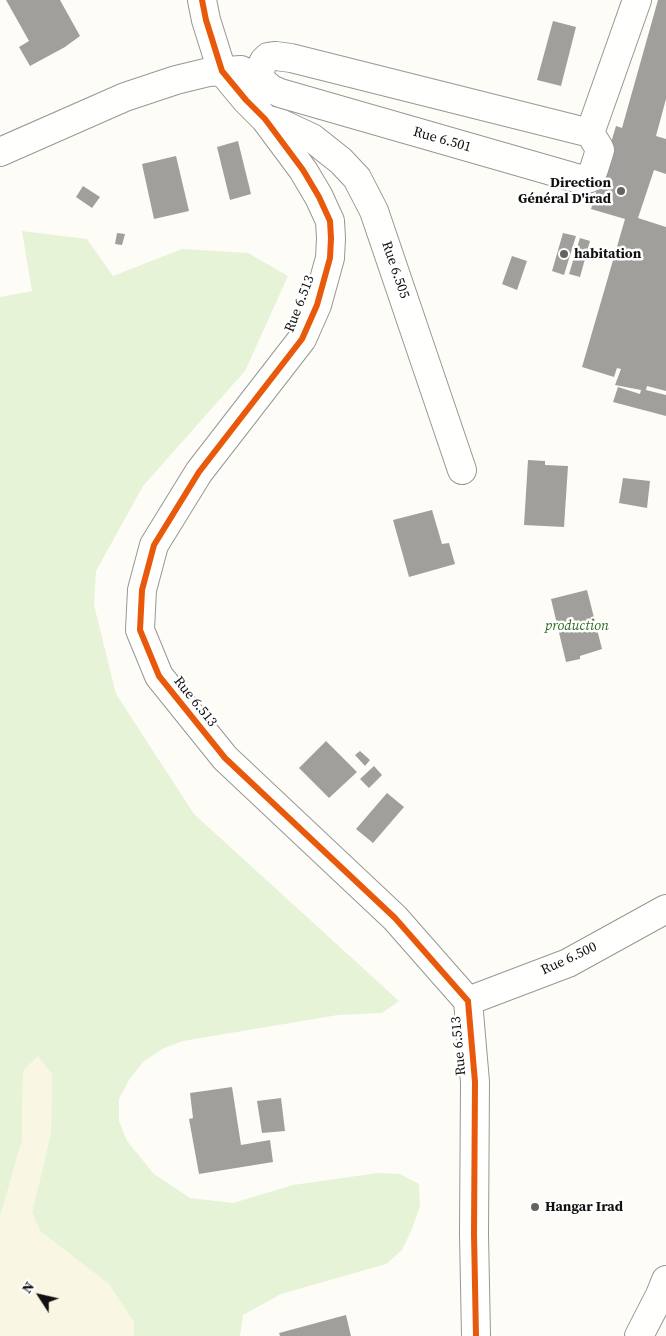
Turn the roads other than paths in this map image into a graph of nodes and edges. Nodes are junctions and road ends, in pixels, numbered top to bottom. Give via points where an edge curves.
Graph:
1 (202, 0) edge
2 (637, 0) edge
3 (260, 69) junction
4 (222, 71) junction
5 (265, 119) junction
6 (590, 133) junction
7 (0, 152) edge
8 (462, 470) dead end
9 (666, 909) edge
10 (468, 1001) junction
11 (666, 1280) edge
12 (476, 1336) edge
13 (639, 1336) edge

1 - 4 street
2 - 6 street
3 - 4 street
3 - 6 street via 268,57 291,58
3 - 6 street, Rue 6.501 via 264,84 280,93 583,180 590,178 600,150
4 - 5 street, Rue 6.513
4 - 7 street via 176,80 125,97
5 - 8 street, Rue 6.505 via 312,138 357,178 374,210
5 - 10 street, Rue 6.513 via 319,197 330,221 330,258 317,305 302,339 199,472 154,545 142,590 140,630 159,676 225,758 396,918
9 - 10 street, Rue 6.500 via 568,963
10 - 12 street, Rue 6.513 via 475,1082
11 - 13 street

